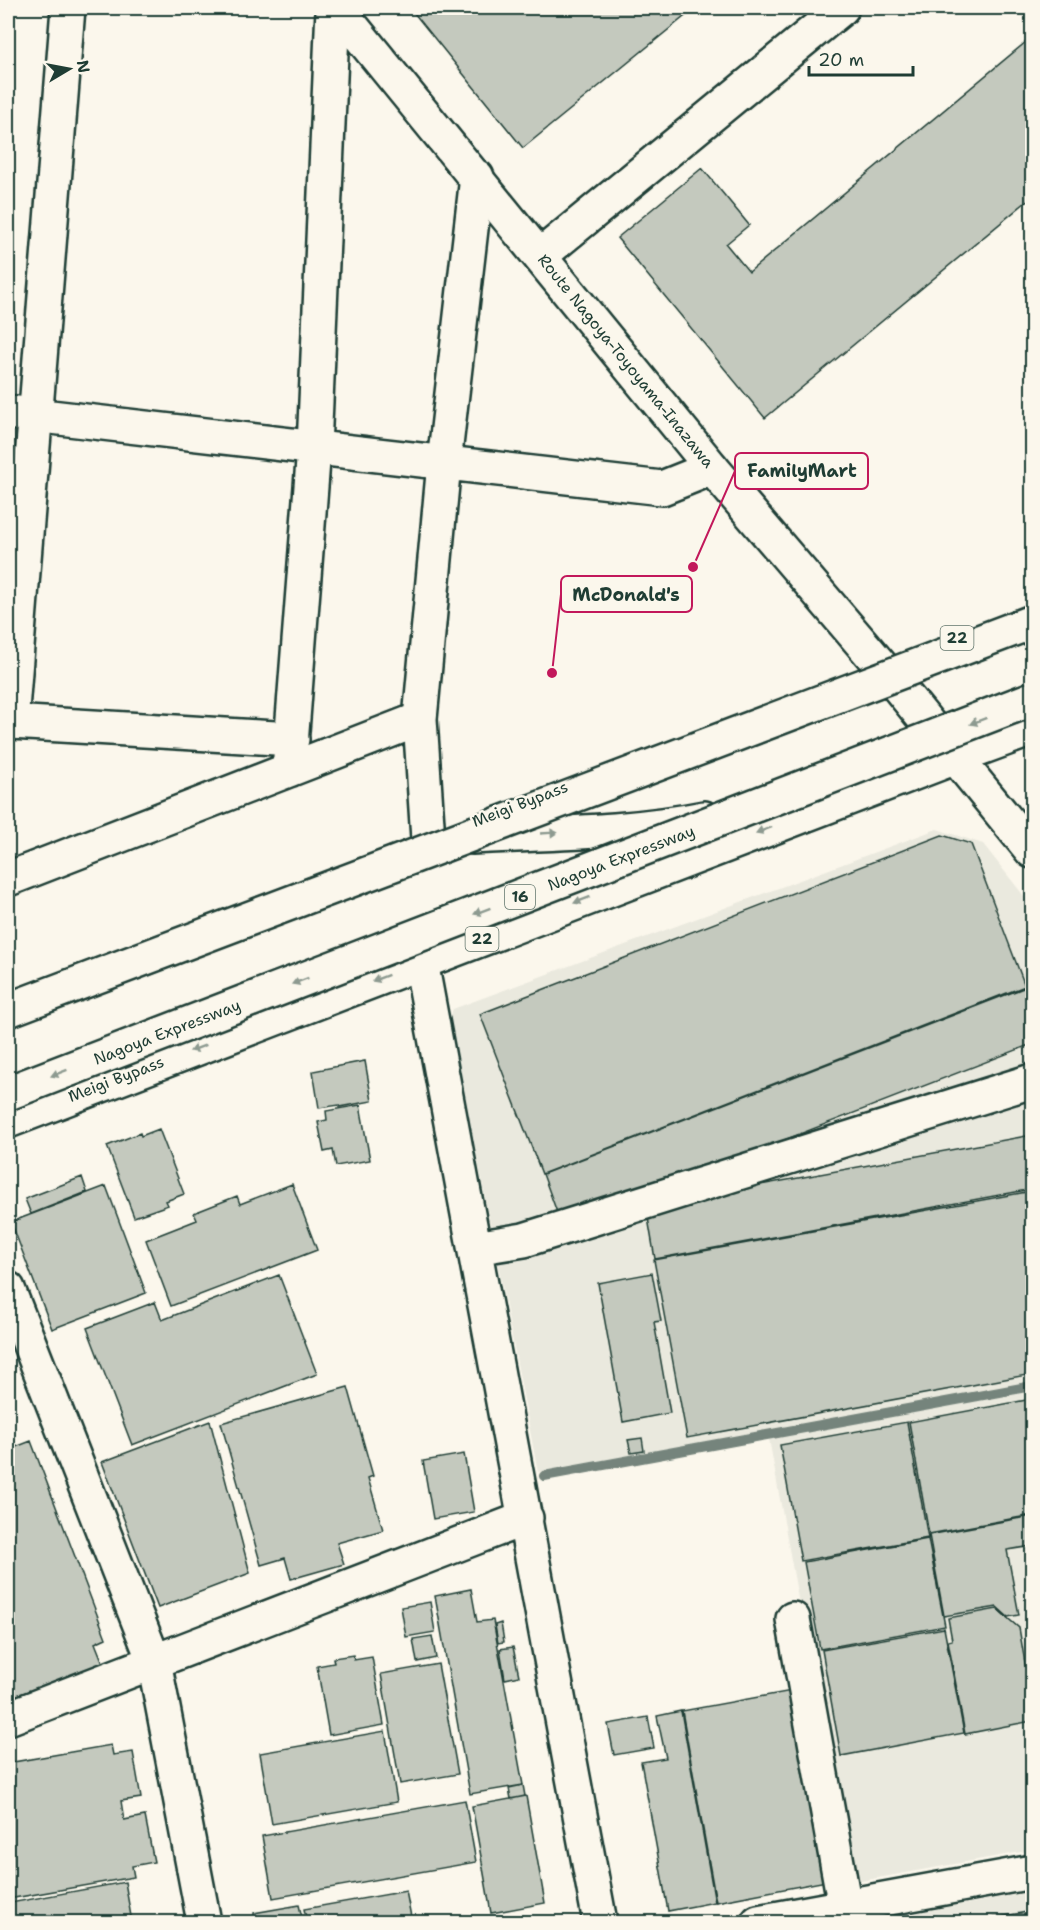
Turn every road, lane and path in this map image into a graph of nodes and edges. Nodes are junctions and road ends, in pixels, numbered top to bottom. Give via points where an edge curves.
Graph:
1 (68, 8) edge
2 (335, 8) edge
3 (842, 8) edge
4 (477, 177) junction
5 (540, 256) junction
6 (21, 414) edge
7 (314, 448) junction
8 (444, 463) junction
9 (712, 468) junction
10 (1032, 609) edge
11 (1032, 622) edge
12 (1032, 638) edge
13 (882, 667) junction
14 (1032, 699) edge
15 (420, 719) junction
16 (1032, 729) edge
17 (290, 754) junction
18 (956, 757) junction
19 (428, 839) junction
20 (1032, 851) edge
21 (8, 879) edge
22 (421, 962) junction
23 (8, 1000) edge
24 (8, 1010) edge
25 (1032, 1081) edge
26 (8, 1093) edge
27 (8, 1121) edge
28 (474, 1248) junction
29 (8, 1289) edge
30 (526, 1518) junction
31 (793, 1619) dead end
32 (154, 1661) junction
33 (8, 1718) edge
34 (1032, 1872) edge
35 (845, 1907) junction
36 (204, 1923) edge
37 (600, 1923) edge
38 (758, 1923) edge

1 - 6 main road
2 - 4 main road, Route Nagoya-Toyoyama-Inazawa
2 - 7 main road
3 - 5 main road
4 - 5 main road, Route Nagoya-Toyoyama-Inazawa
4 - 8 main road
5 - 9 main road, Route Nagoya-Toyoyama-Inazawa
6 - 7 main road
6 - 17 main road via 11,722
7 - 8 main road
7 - 17 main road
8 - 9 main road via 662,488
8 - 15 main road
9 - 13 main road, Route Nagoya-Toyoyama-Inazawa
10 - 13 main road, Meigi Bypass / 22
11 - 24 main road, bridge
12 - 13 main road via 951,668
13 - 18 main road, Route Nagoya-Toyoyama-Inazawa
13 - 19 main road, Meigi Bypass / 22
14 -> 26 main road, Nagoya Expressway / 16, bridge
15 - 17 main road
15 - 19 main road
16 - 18 main road, Meigi Bypass / 22
17 - 21 main road
19 -> 18 main road via 684,822 804,797 903,766
18 - 20 main road, Route Nagoya-Toyoyama-Inazawa
18 -> 22 main road, Meigi Bypass / 22
19 - 23 main road, Meigi Bypass / 22
22 -> 27 main road, Meigi Bypass / 22
22 - 28 main road
25 - 28 main road via 524,1240
28 - 30 main road
29 - 32 main road
30 - 32 main road
30 - 37 main road
31 - 35 main road
32 - 33 main road
32 - 36 main road
34 - 35 main road
35 - 38 main road

